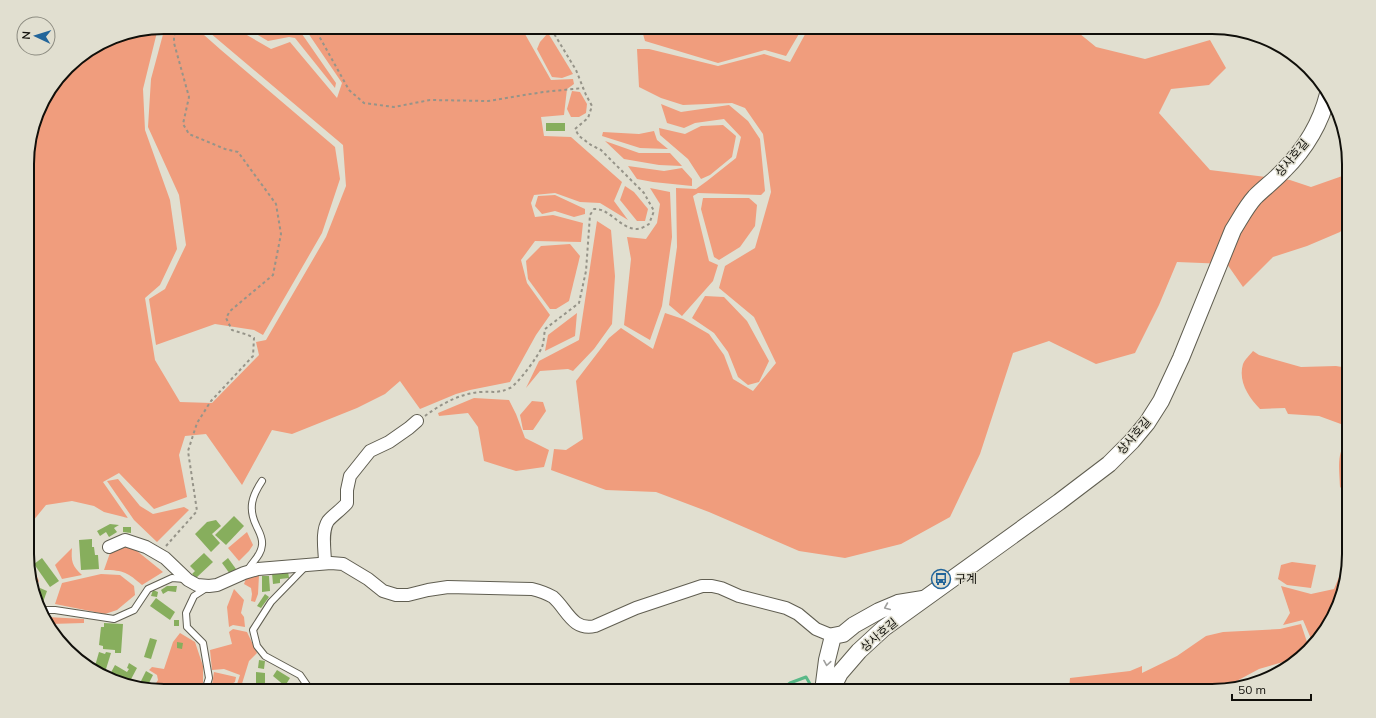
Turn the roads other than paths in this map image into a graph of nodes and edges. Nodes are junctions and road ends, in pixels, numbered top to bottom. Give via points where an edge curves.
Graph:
1 (1326, 101) edge
2 (417, 421) road end
3 (262, 481) dead end
4 (109, 547) dead end
5 (325, 563) junction
6 (307, 564) junction
7 (247, 572) junction
8 (188, 580) junction
9 (209, 586) junction
10 (925, 599) junction
11 (47, 610) edge
12 (833, 636) junction
13 (207, 684) edge
14 (306, 684) edge
15 (824, 684) edge
16 (834, 684) edge

1 - 10 street, 상사호길 via 1318,124 1306,143 1244,211 1233,230 1161,402 1132,441 1110,464
2 - 5 street via 389,442 370,451 350,476 346,490 347,503 328,521 326,527
3 - 7 lane via 256,491 251,510 262,540 262,548
4 - 8 street via 125,540 146,547 182,572
5 - 6 street
5 - 12 street via 343,564 384,591 396,594 408,595 448,587 532,589 545,592 554,598 575,622 589,628 636,608 702,586 712,586 786,608 816,629
6 - 7 street
6 - 14 lane via 271,602 253,630 257,646 265,656 300,675
7 - 9 street via 218,585
8 - 9 street via 197,585
8 - 11 lane via 172,578 148,589 134,610 114,619
9 - 13 lane via 194,596 186,613 187,627 203,643 209,678
10 -> 12 street via 898,603 872,614 842,634
10 - 16 street, 상사호길 via 884,628 859,651 840,673
12 -> 15 street

